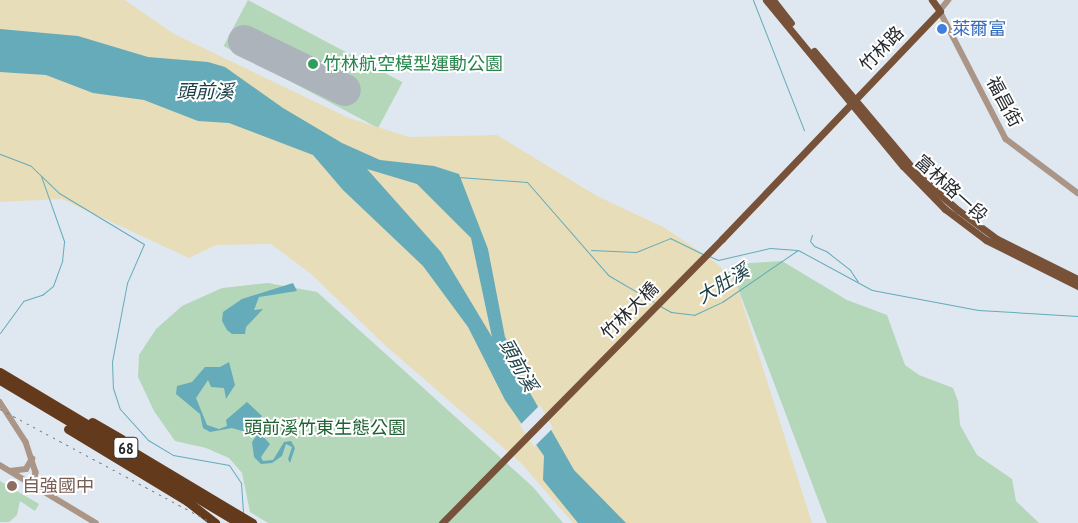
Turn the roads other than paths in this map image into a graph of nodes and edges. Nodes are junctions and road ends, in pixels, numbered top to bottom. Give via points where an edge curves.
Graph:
1 (766, 0) edge
2 (772, 0) edge
3 (932, 0) edge
4 (949, 0) edge
5 (940, 11) junction
6 (854, 100) junction
7 (836, 118) joint
8 (1078, 193) edge
9 (1078, 279) edge
10 (1078, 286) edge
11 (0, 372) edge
12 (0, 380) edge
13 (0, 402) edge
14 (32, 457) junction
15 (0, 465) edge
16 (10, 471) junction
17 (34, 486) junction
18 (96, 523) edge
19 (215, 523) edge
20 (226, 523) edge
21 (239, 523) edge
22 (252, 523) edge
23 (442, 523) edge

1 - 6 main road
2 - 6 main road
3 - 5 main road, 福昌街
4 - 5 street, 竹林路
5 - 6 main road, 竹林路
5 - 8 street, 福昌街 via 1006,139
6 - 7 main road, 竹林路
6 - 9 main road, 富林路一段 via 920,177 958,210 997,239
6 - 10 main road, 富林路一段 via 903,166 945,209 986,240
7 - 23 main road, 竹林大橋
11 - 20 highway via 178,473 209,500
11 - 22 highway, 68
12 - 19 highway via 70,430 188,501
12 - 21 highway, 68
13 - 14 street via 18,425
14 - 16 street via 26,468
14 - 17 street via 37,477
15 - 16 street
16 - 17 street
17 - 18 street

